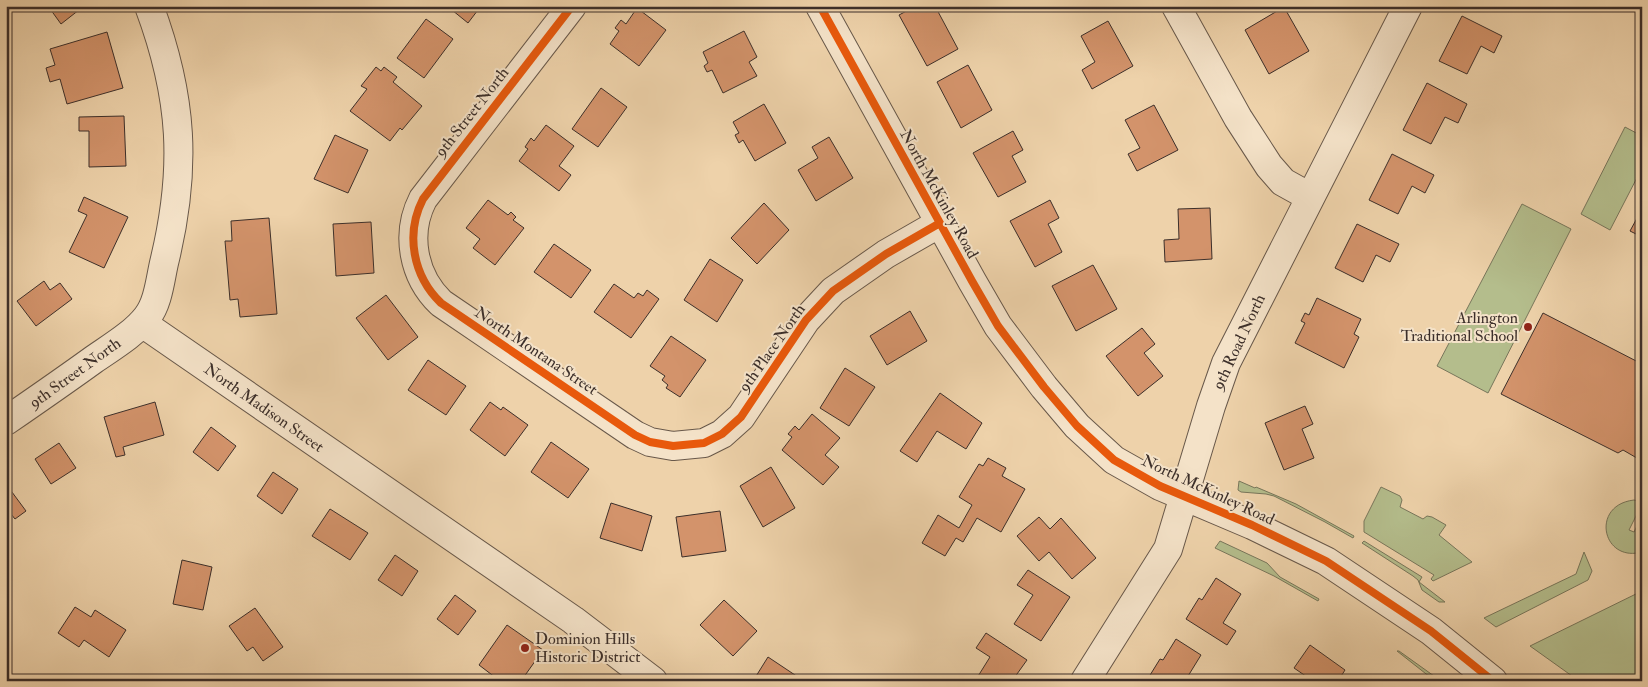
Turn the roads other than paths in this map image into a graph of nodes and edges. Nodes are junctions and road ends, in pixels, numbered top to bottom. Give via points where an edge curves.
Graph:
1 (149, 6) edge
2 (572, 6) edge
3 (820, 6) edge
4 (1176, 6) edge
5 (1408, 6) edge
6 (1310, 197) junction
7 (940, 223) junction
8 (414, 243) joint
9 (142, 323) junction
10 (6, 422) edge
11 (677, 446) joint
12 (1184, 496) junction
13 (653, 681) edge
14 (1085, 681) edge
15 (1492, 681) edge

1 - 9 street via 174,87 179,154 176,206 167,252 153,306
2 - 8 street, 9th Street North via 423,199 416,217
3 - 7 street, North McKinley Road
4 - 6 street via 1238,118 1269,166 1283,182
5 - 6 street, 9th Road North
6 - 12 street, 9th Road North via 1226,363
7 - 11 street, 9th Place North via 886,254 833,291 806,320 731,428 709,441
7 - 12 street, North McKinley Road via 998,326 1072,420 1120,464
8 - 11 street, North Montana Street via 422,278 441,303 631,432 650,442
9 - 10 street, 9th Street North
9 - 13 street, North Madison Street via 560,611
12 - 14 street, 9th Road North via 1165,554
12 - 15 street, North McKinley Road via 1326,561 1431,631

